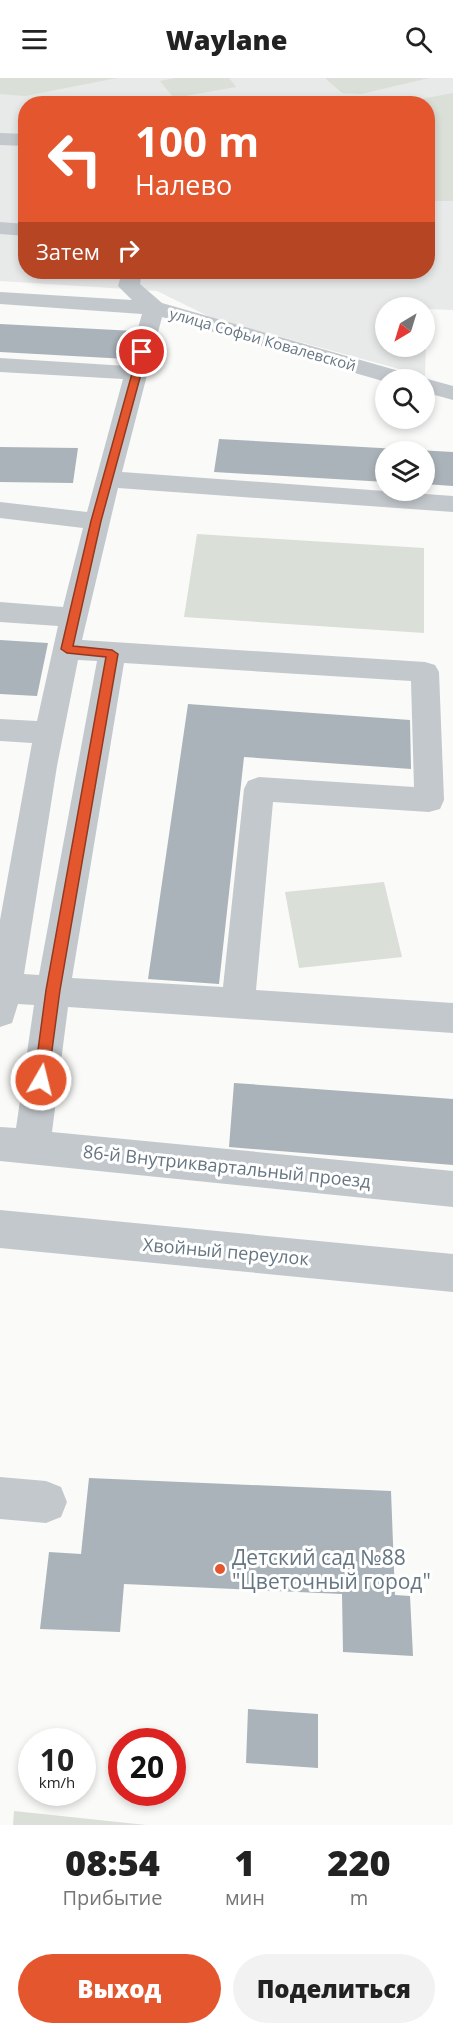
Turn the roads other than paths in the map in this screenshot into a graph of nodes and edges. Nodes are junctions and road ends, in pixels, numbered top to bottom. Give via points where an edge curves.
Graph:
1 (0, 139) edge
2 (18, 140) edge
3 (0, 228) edge
4 (18, 229) edge
5 (130, 279) edge
6 (0, 298) edge
7 (154, 308) junction
8 (0, 365) edge
9 (375, 371) edge
10 (136, 373) junction
11 (435, 388) edge
12 (453, 393) edge
13 (107, 479) junction
14 (453, 504) edge
15 (0, 510) edge
16 (96, 521) junction
17 (0, 612) edge
18 (74, 617) junction
19 (67, 649) junction
20 (112, 654) junction
21 (0, 730) edge
22 (49, 733) junction
23 (53, 990) junction
24 (2, 1000) edge
25 (238, 1003) junction
26 (453, 1018) edge
27 (16, 1145) edge
28 (453, 1189) edge
29 (0, 1229) edge
30 (453, 1273) edge
31 (0, 1498) edge
32 (46, 1502) dead end

1 - 2 street
3 - 4 street
5 - 7 street via 129,286
6 - 7 street
7 - 9 street, улица Софьи Ковалевской
7 - 10 street
8 - 10 street
10 - 13 street
11 - 12 street
13 - 14 street
13 - 16 street
15 - 16 street
16 - 18 street
17 - 18 street
18 - 19 street
19 - 20 street
19 - 22 street
20 - 23 street
20 - 25 street via 425,672 429,800 259,789
21 - 22 street
22 - 24 street
23 - 24 street
23 - 25 street
23 - 27 street
25 - 26 street
27 - 28 street, 86-й Внутриквартальный проезд
29 - 30 street, Хвойный переулок
31 - 32 street

